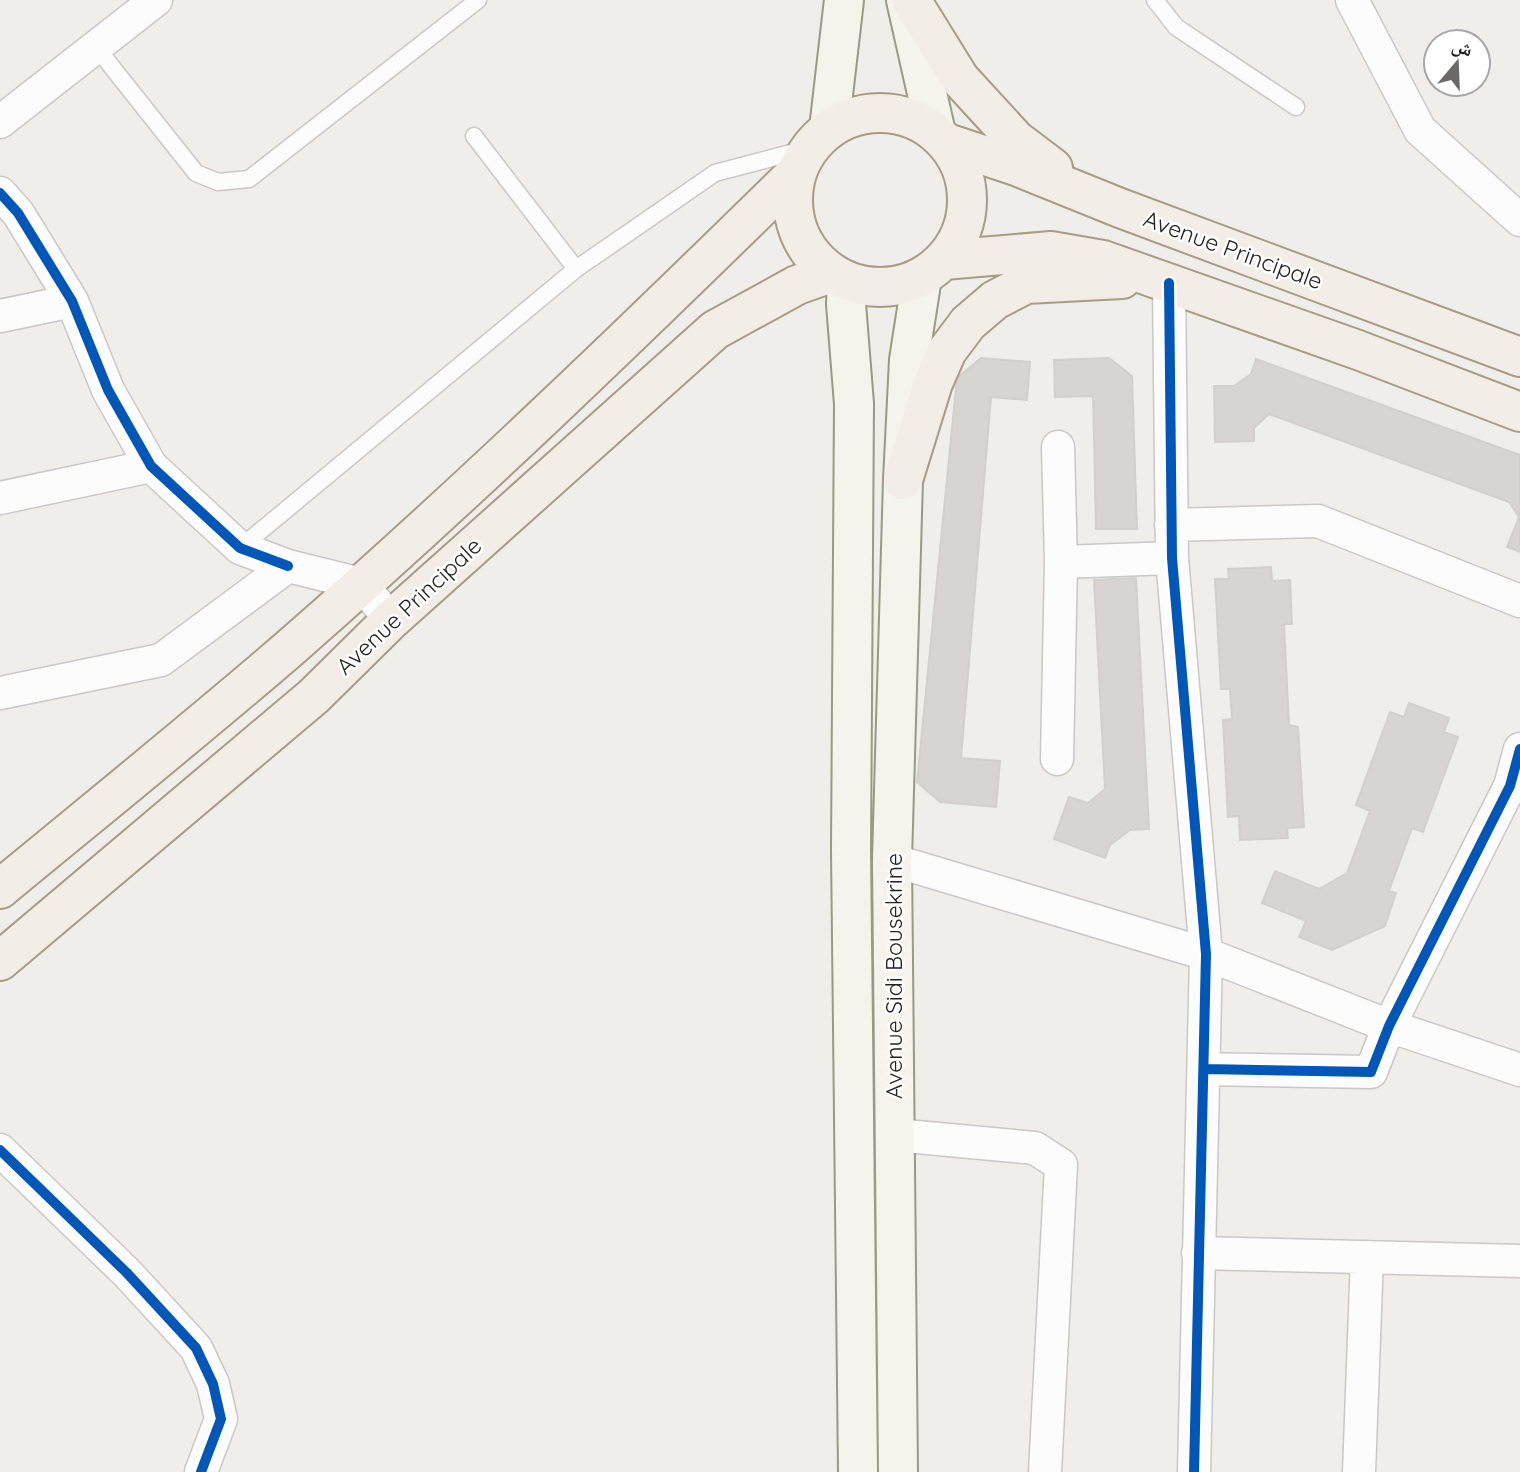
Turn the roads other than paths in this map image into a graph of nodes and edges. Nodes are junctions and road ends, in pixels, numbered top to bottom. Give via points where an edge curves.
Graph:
1 (156, 0) edge
2 (478, 0) edge
3 (844, 0) edge
4 (906, 0) edge
5 (911, 0) edge
6 (1155, 0) edge
7 (1352, 0) edge
8 (96, 47) junction
9 (1296, 107) dead end
10 (0, 122) edge
11 (474, 136) dead end
12 (941, 138) junction
13 (812, 150) junction
14 (0, 193) edge
15 (1095, 198) junction
16 (1520, 220) edge
17 (933, 268) junction
18 (576, 269) junction
19 (839, 277) junction
20 (1160, 280) junction
21 (72, 301) junction
22 (0, 316) edge
23 (1520, 357) edge
24 (1520, 412) edge
25 (1058, 447) dead end
26 (151, 466) junction
27 (903, 480) junction
28 (0, 498) edge
29 (1171, 525) junction
30 (240, 548) junction
31 (1172, 558) junction
32 (1060, 562) junction
33 (288, 566) junction
34 (361, 584) junction
35 (1520, 601) edge
36 (391, 620) junction
37 (0, 692) edge
38 (1520, 748) edge
39 (1057, 760) dead end
40 (1515, 788) edge
41 (892, 860) junction
42 (0, 889) edge
43 (1206, 954) junction
44 (0, 961) edge
45 (1389, 1026) junction
46 (1204, 1069) junction
47 (1520, 1070) edge
48 (895, 1135) junction
49 (0, 1150) edge
50 (1198, 1253) junction
51 (1367, 1257) junction
52 (1520, 1261) edge
53 (201, 1472) edge
54 (858, 1472) edge
55 (898, 1472) edge
56 (1045, 1472) edge
57 (1194, 1472) edge
58 (1359, 1472) edge

1 - 8 street
2 - 8 lane via 249,179 218,182 196,173
3 - 13 main road
4 - 12 main road
5 - 15 main road via 960,79 1016,140
6 - 9 lane via 1176,27
7 - 16 street via 1420,130
8 - 10 street
11 - 18 lane
12 - 13 main road via 911,119 884,113 855,116
12 - 15 main road, Avenue Principale
12 - 17 main road via 960,165 967,189 967,215 959,239
13 - 18 lane via 715,173
13 - 19 main road via 793,194 794,217 814,257
13 - 34 main road, Avenue Principale via 537,424
14 - 21 street
15 - 23 main road, Avenue Principale
17 - 19 main road via 898,286 872,287
17 - 20 main road via 1051,251 1102,260
17 - 27 main road via 909,360
18 - 30 lane
19 - 36 main road, Avenue Principale via 797,285 715,330
19 - 54 main road via 846,304 854,404 851,864
20 - 24 main road
20 - 27 main road via 1026,284 995,300 968,323 947,351
20 - 29 street
21 - 22 street
21 - 26 street via 108,390
25 - 32 street
26 - 28 street
26 - 30 street
27 - 41 main road, Avenue Sidi Bousekrine
29 - 31 street
29 - 35 street via 1318,521
30 - 33 street
31 - 32 street
31 - 43 street
32 - 39 street
33 - 34 street
33 - 37 street via 161,660
34 - 36 street
34 - 42 main road, Avenue Principale
36 - 44 main road, Avenue Principale via 314,696
38 - 40 street
40 - 45 street
41 - 43 street
41 - 48 main road, Avenue Sidi Bousekrine
43 - 45 street
43 - 46 street
45 - 46 street via 1371,1072
45 - 47 street
46 - 50 street
48 - 55 main road, Avenue Sidi Bousekrine
48 - 56 street via 1035,1148 1061,1165
49 - 53 street via 128,1273 196,1348 213,1384 221,1419
50 - 51 street
50 - 57 street
51 - 52 street
51 - 58 street

